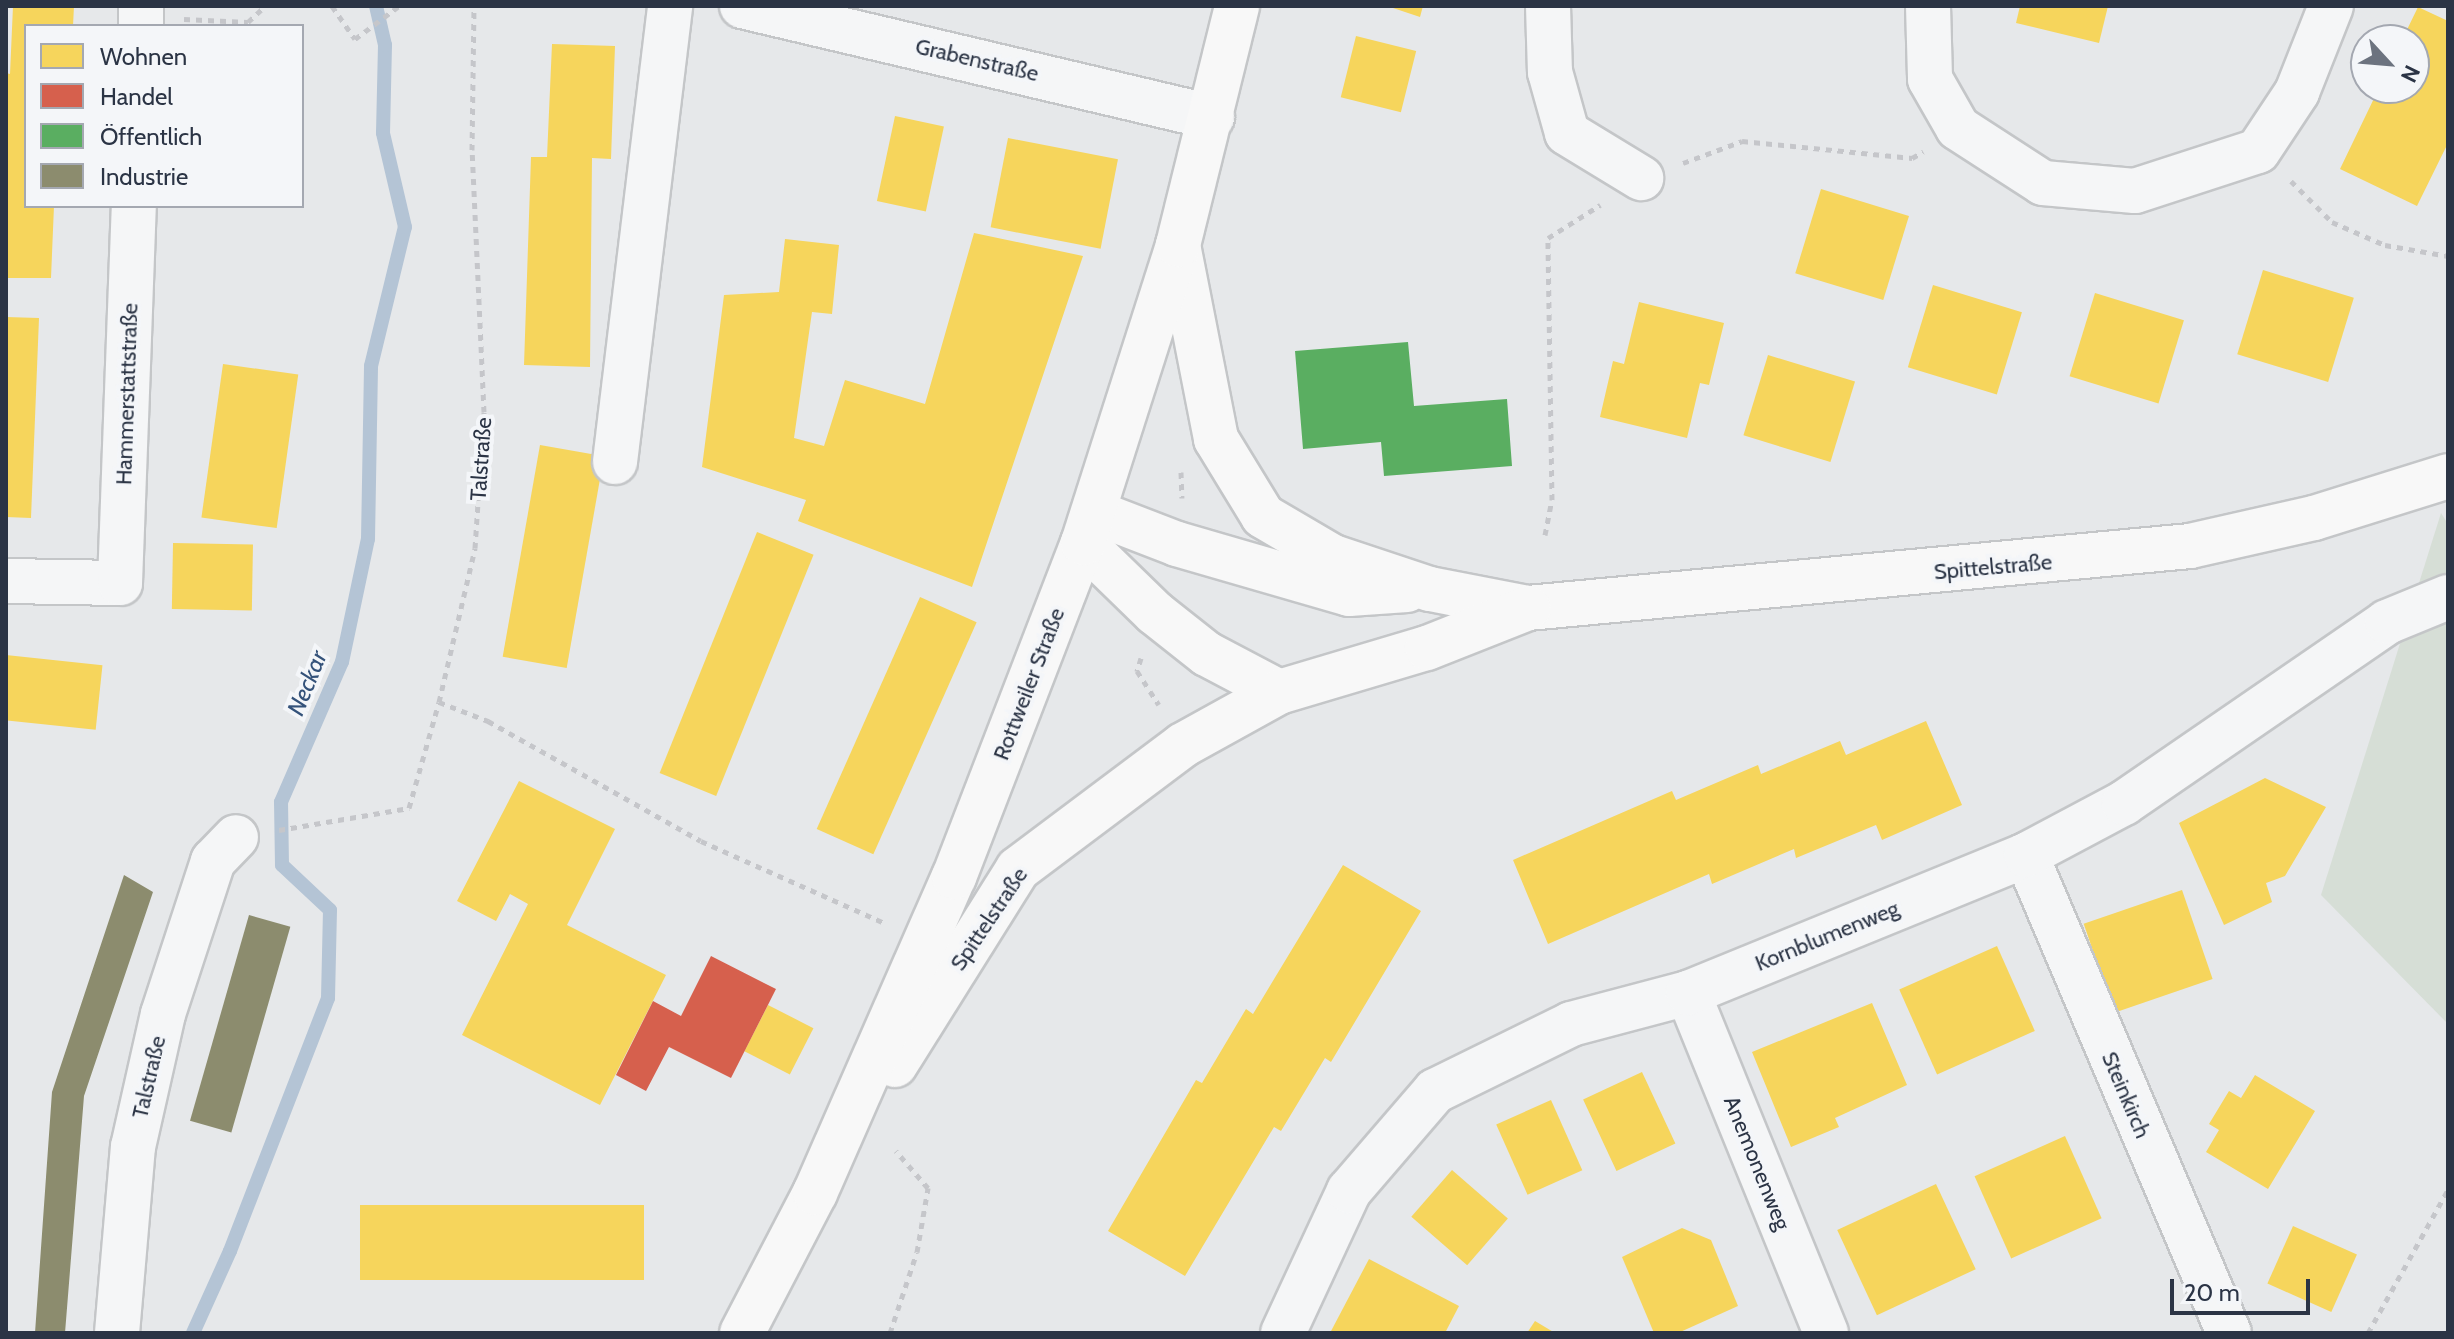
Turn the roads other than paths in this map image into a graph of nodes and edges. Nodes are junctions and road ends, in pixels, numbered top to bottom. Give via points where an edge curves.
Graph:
1 (670, 6) edge
2 (742, 6) edge
3 (1237, 6) edge
4 (1548, 6) edge
5 (1928, 6) edge
6 (2331, 6) edge
7 (1212, 117) junction
8 (1641, 178) road end
9 (134, 208) edge
10 (1178, 245) junction
11 (615, 462) dead end
12 (2448, 476) edge
13 (1089, 528) junction
14 (6, 581) edge
15 (1430, 589) junction
16 (2448, 597) edge
17 (1528, 608) junction
18 (1279, 692) junction
19 (236, 837) dead end
20 (2026, 855) junction
21 (1688, 993) junction
22 (815, 1193) junction
23 (1820, 1331) edge
24 (117, 1333) edge
25 (742, 1333) edge
26 (1283, 1333) edge
27 (2229, 1333) edge

1 - 11 street
2 - 7 street, Grabenstraße
3 - 7 main road, Rottweiler Straße
4 - 8 street via 1550,72 1567,133
5 - 6 street via 1930,79 1958,128 2043,183 2135,191 2258,151 2297,92
7 - 10 main road, Rottweiler Straße
9 - 14 street, Hammerstattstraße via 120,583
10 - 13 main road, Rottweiler Straße
10 - 15 main road, Spittelstraße via 1216,439 1263,516 1333,557
12 - 17 main road, Spittelstraße via 2314,518 2190,546
13 - 15 main road, Spittelstraße via 1177,544 1349,594
13 - 18 main road via 1155,613 1207,654
13 - 22 main road, Rottweiler Straße via 954,877
15 - 17 main road, Spittelstraße
16 - 20 street, Kornblumenweg via 2387,622 2124,803
17 - 18 main road, Spittelstraße via 1427,648
18 - 22 main road, Spittelstraße via 1183,745 1018,869
19 - 24 street, Talstraße via 213,861 163,1014 133,1147
20 - 21 street, Kornblumenweg
20 - 27 street, Steinkirch
21 - 23 street, Anemonenweg
21 - 26 street, Kornblumenweg via 1571,1024 1435,1091 1349,1191
22 - 25 main road, Rottweiler Straße

